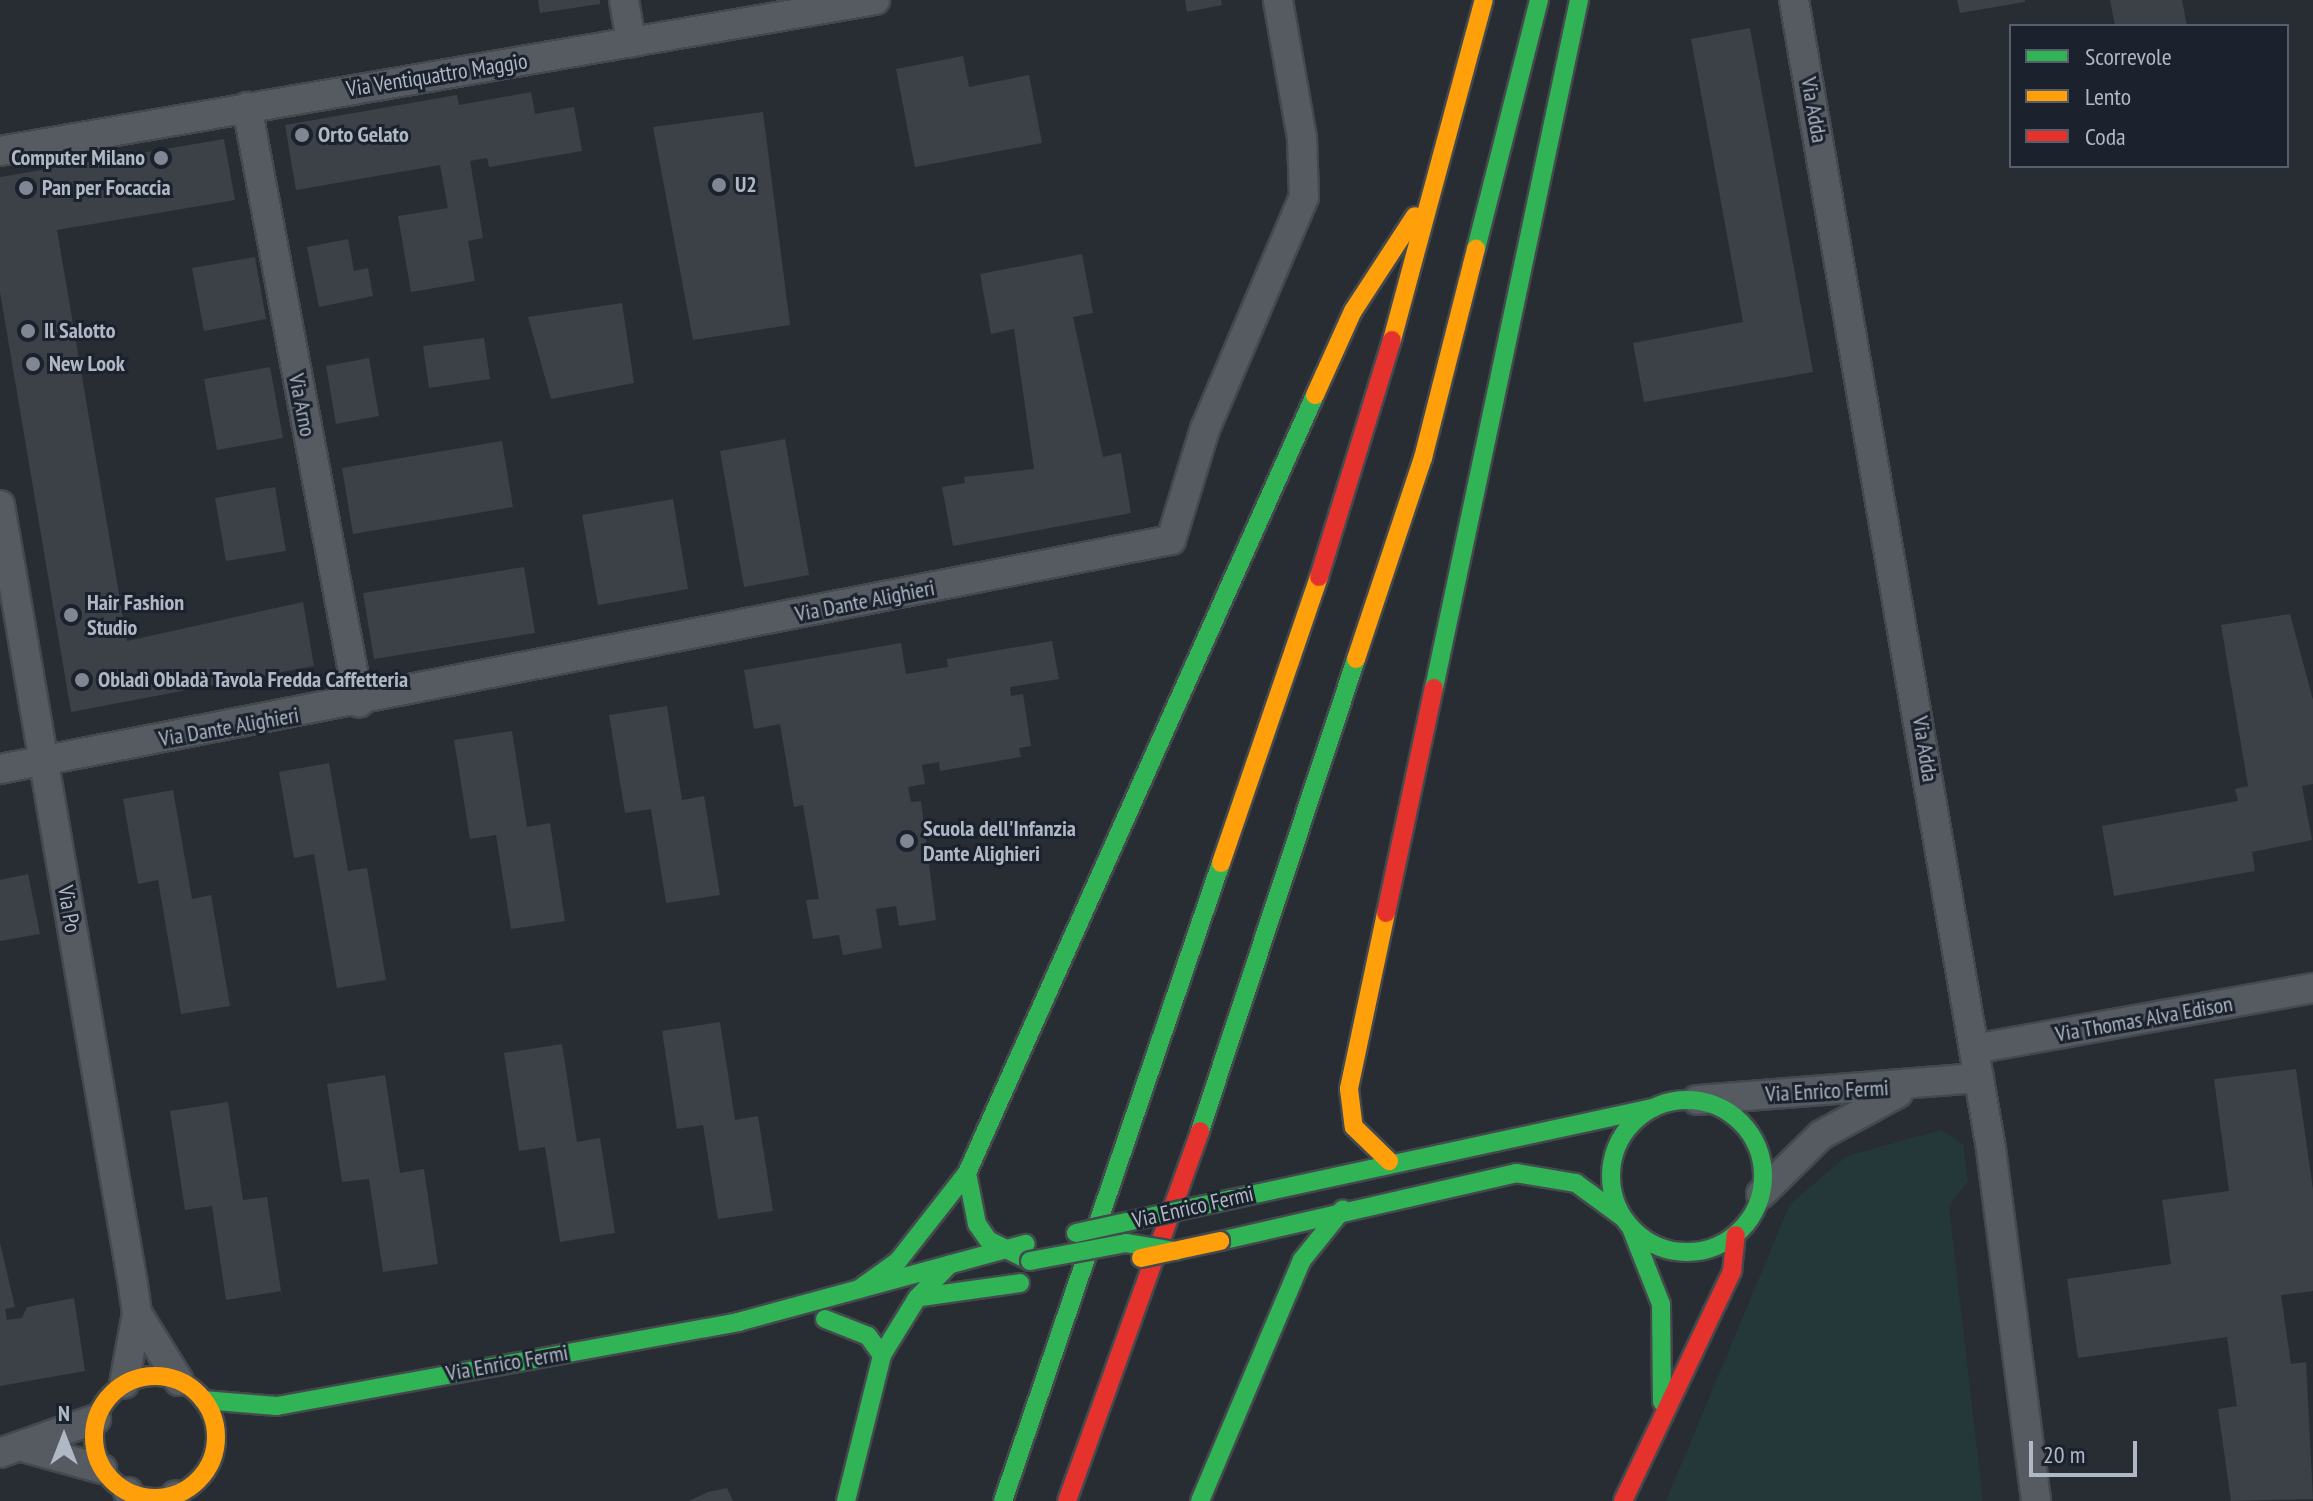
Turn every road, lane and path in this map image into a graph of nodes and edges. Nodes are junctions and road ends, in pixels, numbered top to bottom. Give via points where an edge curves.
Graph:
1 (624, 0) edge
2 (875, 0) edge
3 (1278, 0) edge
4 (1484, 0) edge
5 (1539, 0) edge
6 (1579, 0) edge
7 (1794, 0) edge
8 (631, 42) junction
9 (247, 107) junction
10 (0, 151) edge
11 (1441, 177) junction
12 (0, 505) edge
13 (359, 703) junction
14 (44, 761) junction
15 (0, 769) edge
16 (2313, 988) edge
17 (1974, 1049) junction
18 (1979, 1078) junction
19 (1910, 1087) junction
20 (1697, 1100) junction
21 (1652, 1108) junction
22 (1389, 1161) junction
23 (967, 1173) junction
24 (1761, 1194) junction
25 (1343, 1209) junction
26 (1626, 1222) junction
27 (1736, 1235) junction
28 (1003, 1249) junction
29 (1175, 1251) junction
30 (1032, 1252) junction
31 (950, 1264) junction
32 (859, 1289) junction
33 (917, 1298) junction
34 (137, 1313) junction
35 (825, 1319) junction
36 (738, 1322) junction
37 (882, 1355) junction
38 (179, 1381) junction
39 (124, 1384) junction
40 (203, 1400) junction
41 (277, 1406) junction
42 (1662, 1406) junction
43 (96, 1419) junction
44 (12, 1450) edge
45 (212, 1460) junction
46 (102, 1469) junction
47 (130, 1497) edge
48 (175, 1498) edge
49 (846, 1501) edge
50 (1003, 1501) edge
51 (1067, 1501) edge
52 (1200, 1501) edge
53 (1623, 1501) edge
54 (2036, 1501) edge

1 - 8 street
2 - 8 street, Via Ventiquattro Maggio
3 - 13 street, Via Dante Alighieri via 1302,138 1304,197 1198,450 1177,525 1159,546
4 - 11 main road
5 - 51 main road via 1423,458 1187,1169
6 - 22 main road via 1349,1089 1354,1127
7 - 17 street, Via Adda
8 - 9 street, Via Ventiquattro Maggio
9 - 10 street, Via Ventiquattro Maggio
9 - 13 street, Via Arno
11 - 23 main road via 1353,311
11 - 50 main road via 1338,521
12 - 14 street, Via Po
13 - 14 street, Via Dante Alighieri
14 - 15 street, Via Dante Alighieri
14 - 34 street, Via Po
16 - 17 street, Via Thomas Alva Edison
17 - 18 street, Via Adda
18 - 19 street, Via Enrico Fermi
18 - 54 street, Via Adda
19 - 20 street, Via Enrico Fermi
19 - 24 street, Via Enrico Fermi via 1821,1135
20 - 21 main road
20 - 24 main road via 1745,1126 1761,1158
21 - 22 main road, Via Enrico Fermi
21 - 26 main road via 1627,1127 1613,1155 1611,1186
22 - 30 main road, Via Enrico Fermi, bridge
23 - 28 main road via 977,1224
23 - 32 main road via 898,1261
24 - 27 main road
25 - 26 main road, Via Enrico Fermi via 1516,1173 1576,1183
25 - 29 main road, Via Enrico Fermi, bridge
25 - 52 main road via 1302,1260
26 - 27 main road via 1683,1252
26 - 42 main road via 1661,1304
27 - 42 main road via 1732,1271 1718,1305
28 - 30 main road
28 - 31 main road, Via Enrico Fermi
29 - 30 main road, bridge via 1126,1243
29 - 33 main road, Via Enrico Fermi, bridge
31 - 32 main road, Via Enrico Fermi
31 - 33 main road
32 - 36 main road, Via Enrico Fermi
33 - 35 main road, Via Enrico Fermi
33 - 37 main road
34 - 38 street, Via Po
34 - 39 street, Via Po
35 - 36 main road, Via Enrico Fermi
35 - 37 main road via 868,1336
36 - 41 main road, Via Enrico Fermi
37 - 49 main road
38 - 39 main road via 160,1376
38 - 40 main road
39 - 43 main road
40 - 41 main road, Via Enrico Fermi
40 - 45 main road via 215,1429
41 - 45 main road, Via Enrico Fermi via 241,1429
42 - 53 main road
43 - 44 street
43 - 46 main road
44 - 46 street
45 - 48 main road
46 - 47 main road
47 - 48 main road

